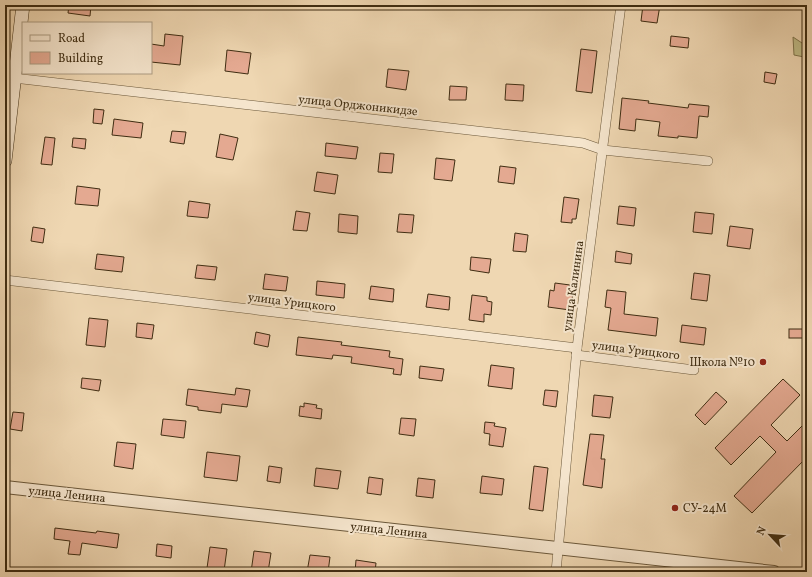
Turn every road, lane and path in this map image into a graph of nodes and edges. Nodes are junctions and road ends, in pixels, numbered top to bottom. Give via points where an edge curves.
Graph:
1 (23, 5) edge
2 (621, 5) edge
3 (10, 78) edge
4 (603, 150) junction
5 (5, 161) edge
6 (708, 161) dead end
7 (5, 280) edge
8 (576, 351) junction
9 (694, 370) dead end
10 (5, 487) edge
11 (558, 548) junction
12 (556, 572) edge
13 (774, 572) edge

1 - 3 main road
2 - 4 street, улица Калинина
3 - 4 street, улица Орджоникидзе via 583,143
3 - 5 main road
4 - 6 street, улица Орджоникидзе
4 - 8 street, улица Калинина
7 - 8 street, улица Урицкого
8 - 9 street, улица Урицкого
8 - 11 street, улица Калинина
10 - 11 street, улица Ленина
11 - 12 street, улица Калинина
11 - 13 street, улица Ленина

